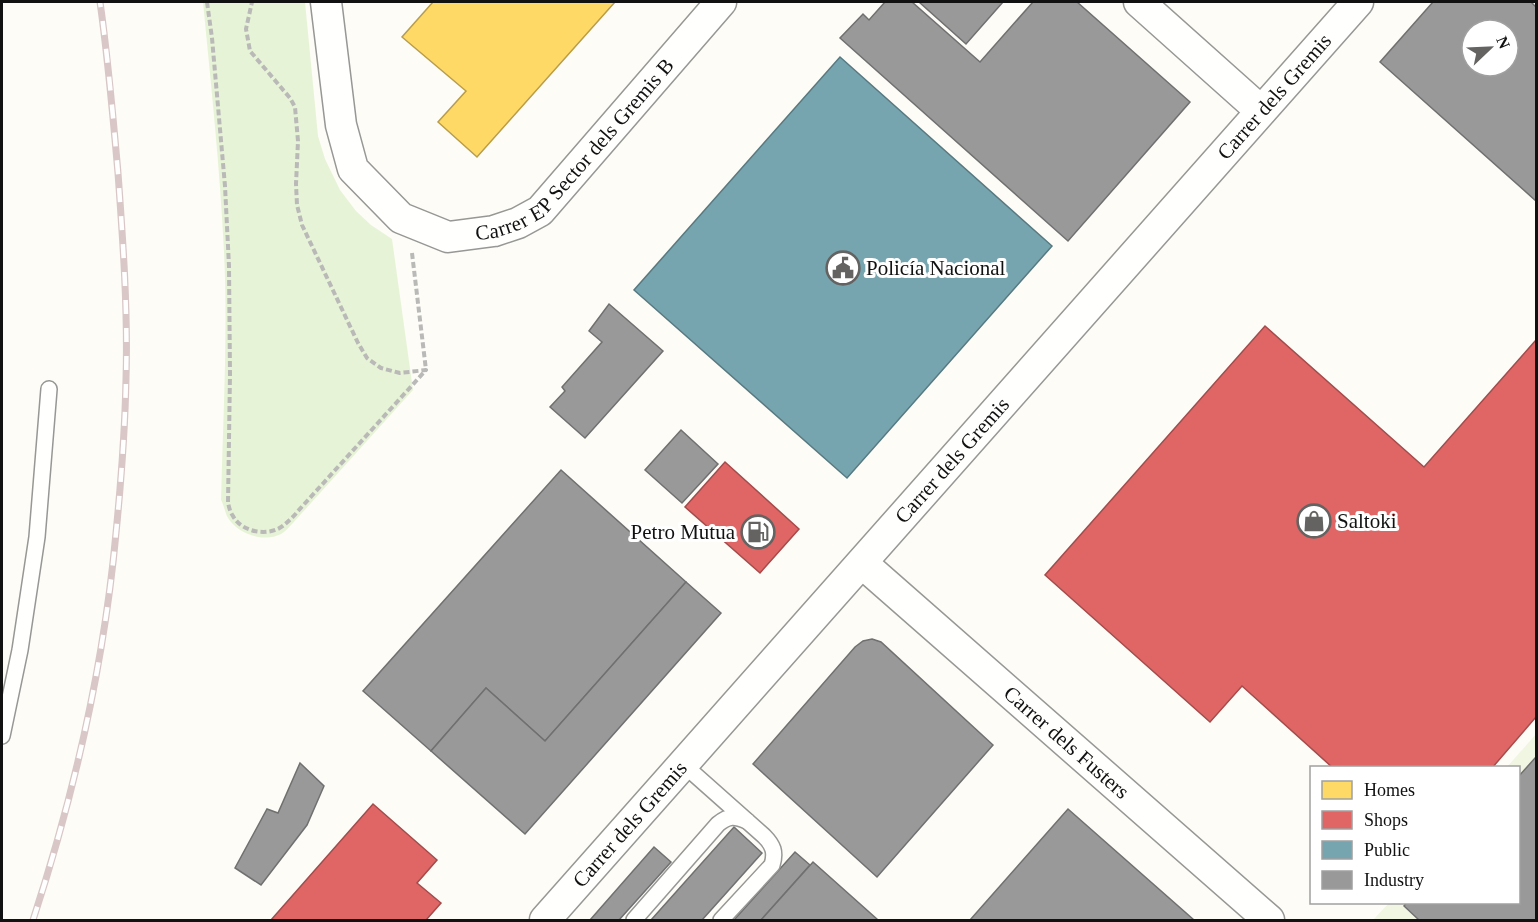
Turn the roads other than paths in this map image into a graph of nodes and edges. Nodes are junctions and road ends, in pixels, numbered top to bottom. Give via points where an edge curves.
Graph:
1 (326, 2) edge
2 (721, 2) edge
3 (1139, 2) edge
4 (1358, 2) edge
5 (1261, 111) junction
6 (49, 388) dead end
7 (862, 563) junction
8 (2, 736) edge
9 (684, 765) junction
10 (747, 821) junction
11 (545, 921) edge
12 (634, 921) edge
13 (721, 921) edge
14 (1269, 921) edge

1 - 2 street, Carrer EP Sector dels Gremis B via 341,124 353,169 400,218 448,237 494,231 540,211
3 - 5 street
4 - 5 street, Carrer dels Gremis
5 - 7 street, Carrer dels Gremis
6 - 8 lane via 37,537
7 - 9 street, Carrer dels Gremis
7 - 14 street, Carrer dels Fusters
9 - 10 lane
9 - 11 street, Carrer dels Gremis
10 - 12 lane via 731,816 718,824
10 - 13 lane via 770,842 775,857

